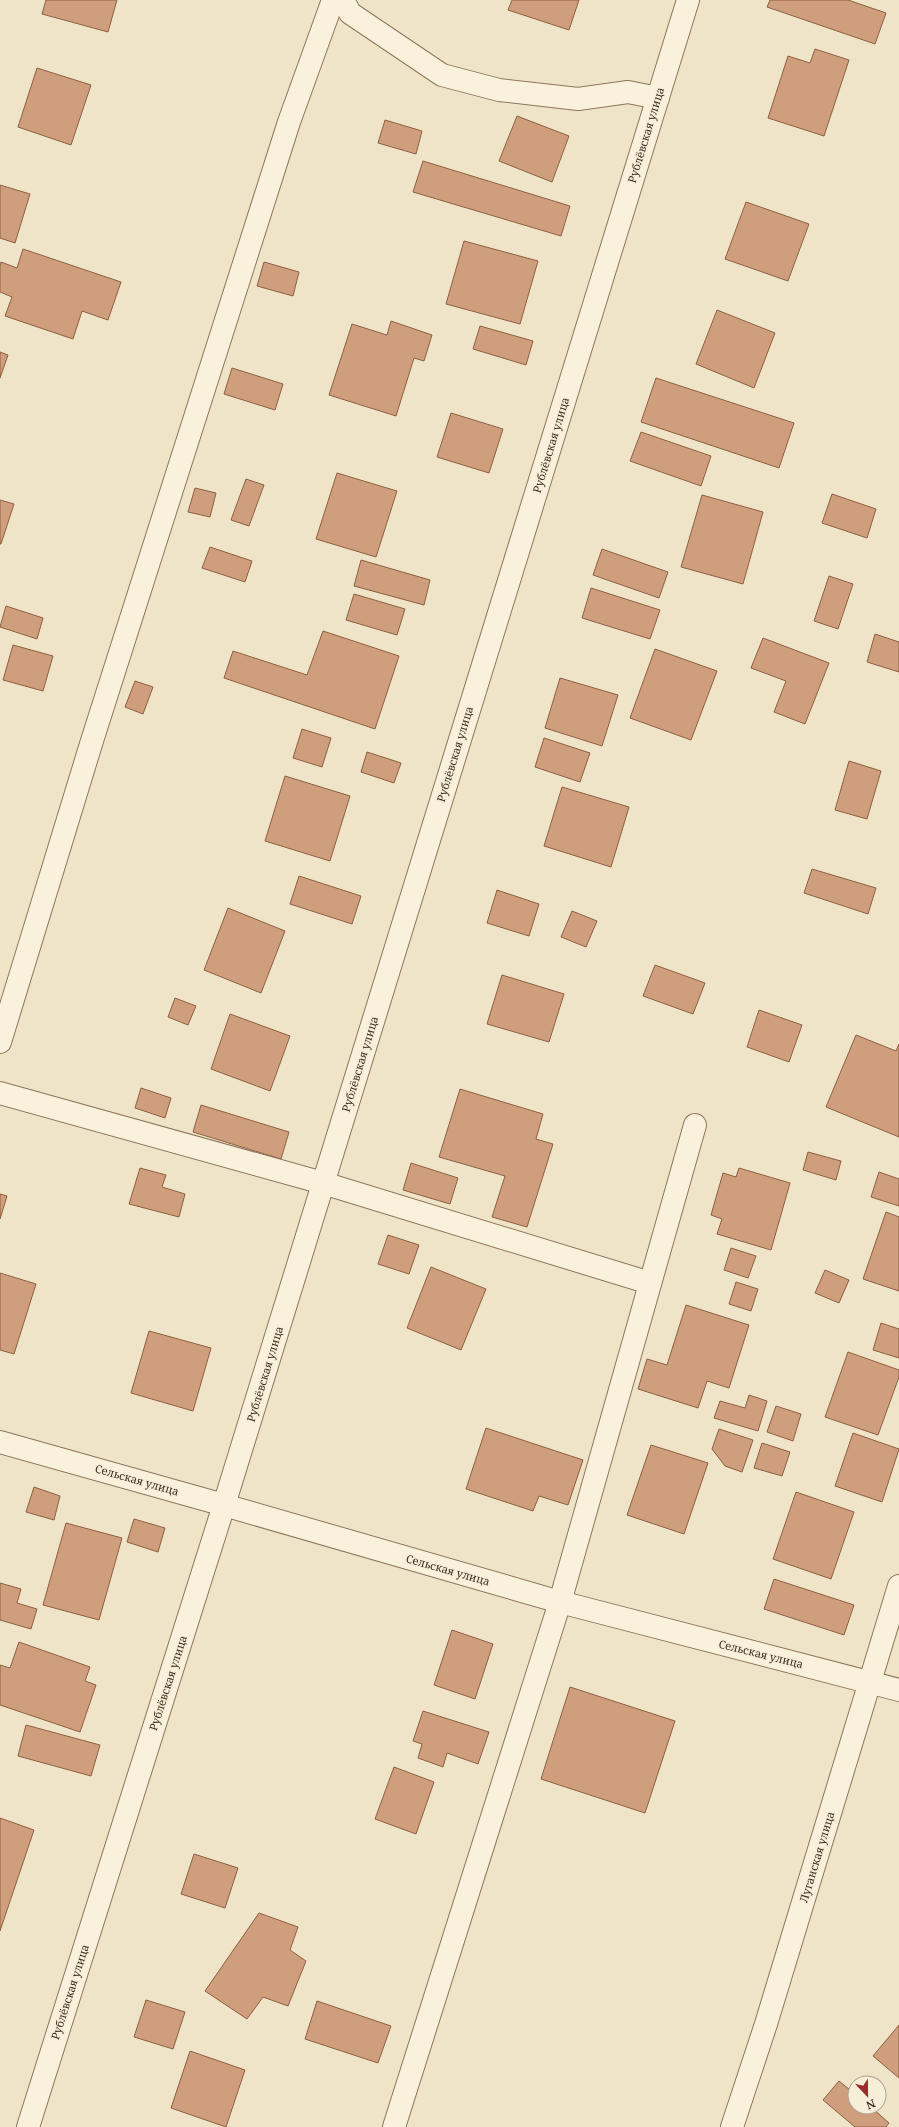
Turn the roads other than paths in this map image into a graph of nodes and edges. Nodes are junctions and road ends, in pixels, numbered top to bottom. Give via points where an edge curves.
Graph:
1 (333, 0) edge
2 (344, 0) edge
3 (688, 0) edge
4 (658, 98) junction
5 (0, 1042) edge
6 (0, 1093) edge
7 (695, 1125) dead end
8 (323, 1183) junction
9 (650, 1282) junction
10 (0, 1442) edge
11 (224, 1505) junction
12 (899, 1586) edge
13 (560, 1602) junction
14 (870, 1682) junction
15 (899, 1690) edge
16 (28, 2127) edge
17 (394, 2127) edge
18 (732, 2127) edge

1 - 5 street via 284,137 89,751
2 - 4 street via 350,13 442,75 499,90 578,99 628,92
3 - 4 street, Рублёвская улица
4 - 8 street, Рублёвская улица
6 - 8 street
7 - 9 street
8 - 9 street
8 - 11 street, Рублёвская улица
9 - 13 street
10 - 11 street, Сельская улица
11 - 13 street, Сельская улица
11 - 16 street, Рублёвская улица
12 - 14 street, Луганская улица
13 - 14 street, Сельская улица
13 - 17 street
14 - 15 street, Сельская улица
14 - 18 street, Луганская улица

